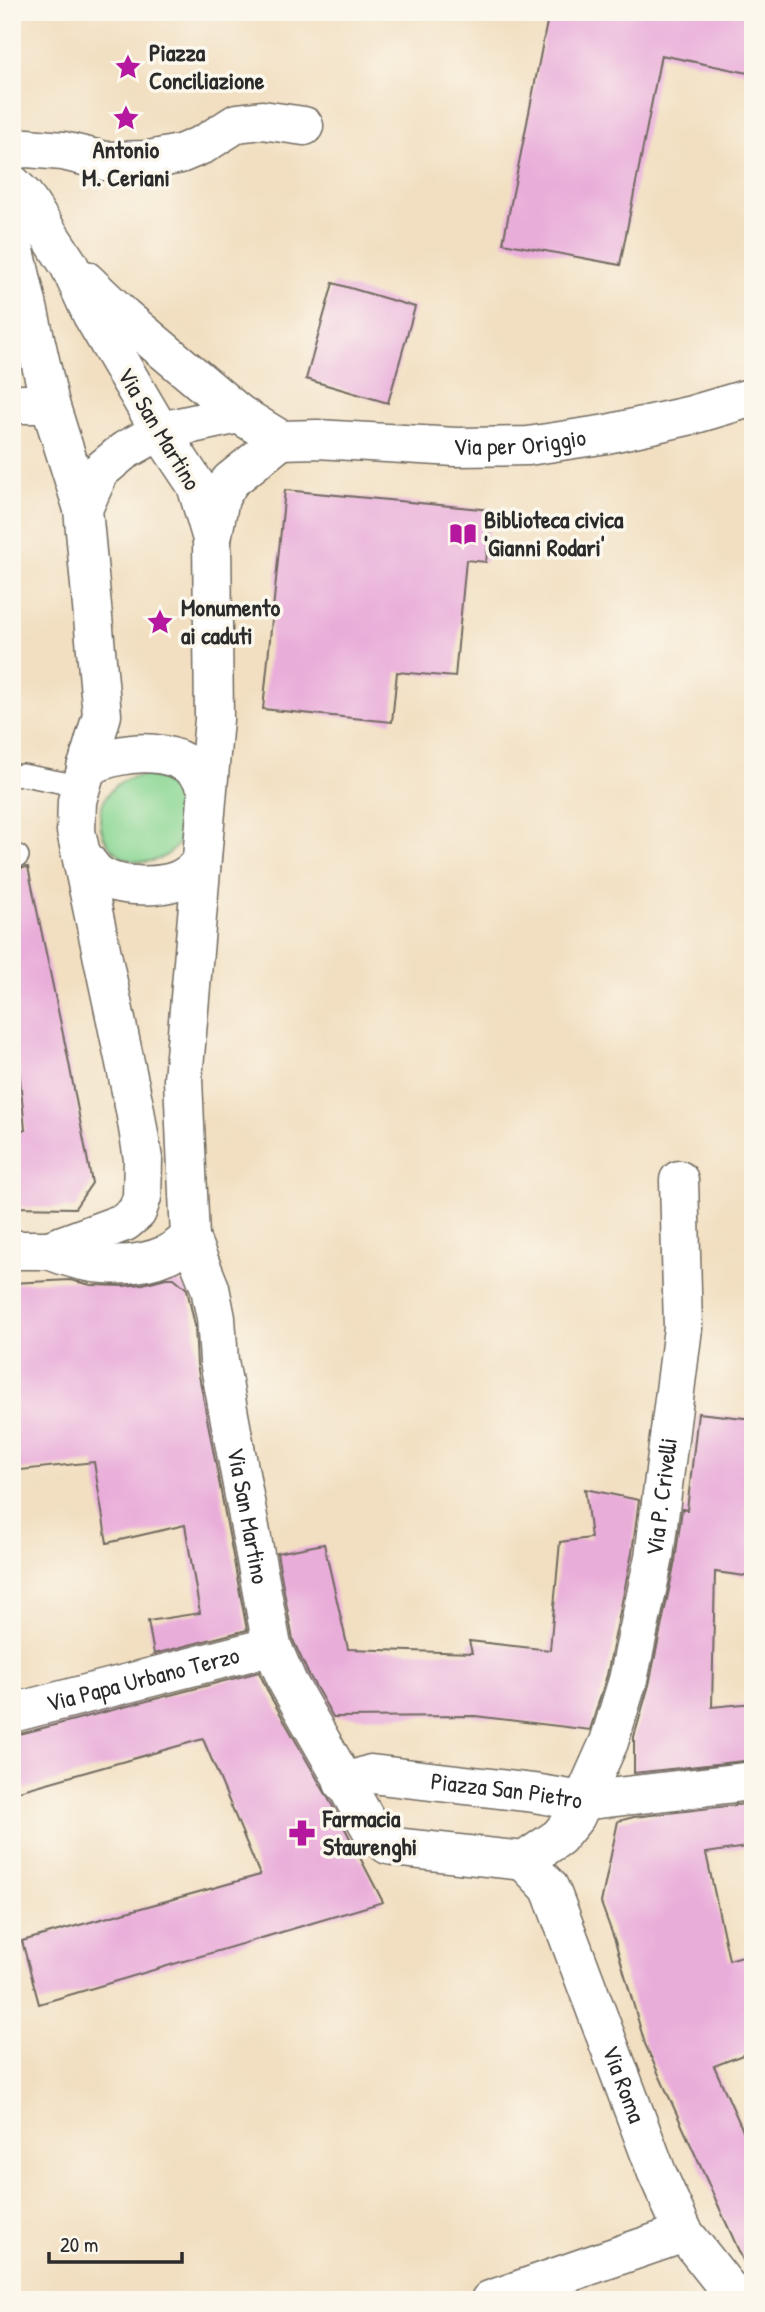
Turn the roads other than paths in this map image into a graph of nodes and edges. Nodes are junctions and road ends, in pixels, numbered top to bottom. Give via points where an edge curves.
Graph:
1 (304, 126) dead end
2 (12, 150) edge
3 (12, 184) edge
4 (12, 237) edge
5 (69, 265) junction
6 (753, 397) edge
7 (12, 404) edge
8 (50, 404) junction
9 (239, 414) junction
10 (160, 431) junction
11 (281, 440) junction
12 (83, 509) junction
13 (212, 539) junction
14 (12, 776) edge
15 (83, 777) junction
16 (207, 788) junction
17 (81, 855) junction
18 (201, 863) junction
19 (143, 1159) junction
20 (679, 1180) dead end
21 (190, 1238) junction
22 (30, 1250) edge
23 (272, 1646) junction
24 (12, 1713) edge
25 (753, 1781) edge
26 (343, 1783) junction
27 (582, 1801) junction
28 (524, 1861) junction
29 (684, 2234) junction
30 (490, 2300) edge
31 (737, 2300) edge

1 - 2 street via 262,120 237,123 180,154 149,159 105,161 63,151
3 - 5 street, Via San Martino
4 - 8 street, Via San Martino
5 - 9 street
5 - 10 street, Via San Martino via 92,315
6 - 11 street, Via per Origgio via 607,434 528,446
7 - 8 street
8 - 12 street, Via San Martino
9 - 10 street
9 - 11 street
10 - 12 street via 100,471
10 - 13 street, Via San Martino via 197,485
11 - 13 street via 230,481 220,498
12 - 15 street, Via San Martino via 102,715
13 - 16 street, Via San Martino via 214,719
14 - 15 lane
15 - 16 street via 102,760 149,754 195,768
15 - 17 street, Via San Martino via 76,831
16 - 18 street, Via San Martino
17 - 18 street via 97,874 113,883 139,886 183,879
17 - 19 street, Via San Martino
18 - 21 street, Via San Martino via 183,1079
19 - 21 street, Via San Martino
19 - 22 street, Via San Martino via 142,1197 137,1212 125,1222
20 - 27 street, Via P. Crivelli via 683,1328 654,1558 620,1705
21 - 22 street, Via San Martino via 168,1254 135,1264 92,1264
21 - 23 street, Via San Martino via 210,1288 219,1361
23 - 24 street, Via Papa Urbano Terzo
23 - 26 street, Via San Martino
25 - 27 street
26 - 27 street, Piazza San Pietro via 371,1774
26 - 28 street via 373,1834 388,1844
27 - 28 street, Piazza San Pietro via 569,1827
28 - 29 street, Via Roma via 553,1896
29 - 30 street
29 - 31 street, Via Roma

